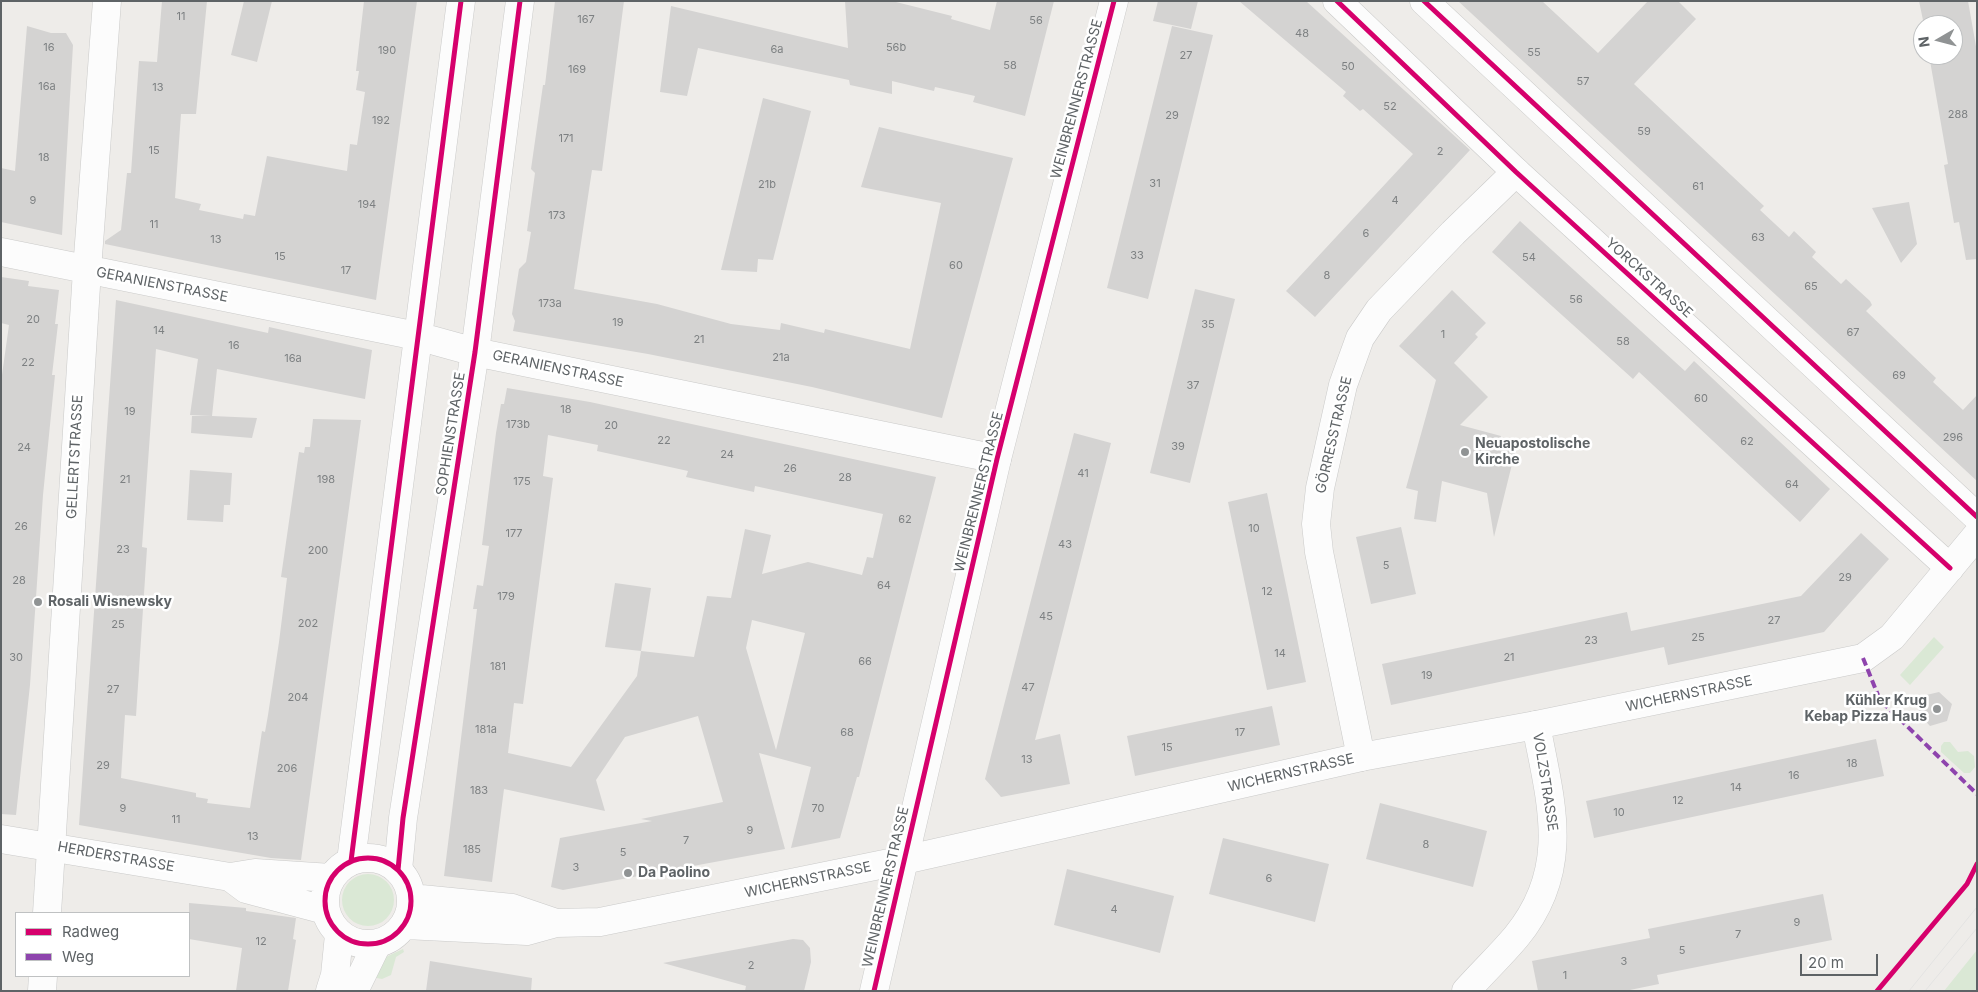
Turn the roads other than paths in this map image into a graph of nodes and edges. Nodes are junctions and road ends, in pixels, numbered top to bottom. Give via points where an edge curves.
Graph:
1 (107, 1) edge
2 (461, 1) edge
3 (520, 1) edge
4 (1114, 1) edge
5 (1337, 1) edge
6 (1424, 1) edge
7 (1516, 172) junction
8 (1, 252) edge
9 (86, 270) junction
10 (417, 336) junction
11 (475, 352) junction
12 (998, 459) junction
13 (1977, 517) edge
14 (1977, 535) edge
15 (1950, 568) junction
16 (1536, 725) junction
17 (1361, 757) junction
18 (1, 838) edge
19 (52, 846) junction
20 (904, 860) junction
21 (351, 861) junction
22 (398, 870) junction
23 (230, 877) junction
24 (330, 878) junction
25 (412, 898) junction
26 (325, 910) junction
27 (47, 912) edge
28 (556, 923) junction
29 (405, 925) junction
30 (339, 935) junction
31 (377, 944) junction
32 (43, 977) edge
33 (42, 991) edge
34 (330, 991) edge
35 (354, 991) edge
36 (874, 991) edge
37 (1466, 991) edge

1 - 9 street, GELLERTSTRASSE
2 - 10 street
3 - 11 street, SOPHIENSTRASSE
4 - 12 street, WEINBRENNERSTRASSE
5 - 7 street, YORCKSTRASSE
6 - 13 street
7 - 15 street, YORCKSTRASSE
7 - 17 street, GÖRRESSTRASSE via 1379,310 1360,338 1342,385 1320,488 1316,524
8 - 9 street, GERANIENSTRASSE
9 - 10 street, GERANIENSTRASSE
9 - 19 street, GELLERTSTRASSE
10 - 11 street, GERANIENSTRASSE
10 - 21 street
11 - 12 street, GERANIENSTRASSE
11 - 22 street, SOPHIENSTRASSE via 403,818
12 - 20 street, WEINBRENNERSTRASSE
14 - 15 street, WICHERNSTRASSE
15 - 16 street, WICHERNSTRASSE via 1892,637 1863,658
16 - 17 street, WICHERNSTRASSE
16 - 37 street, VOLZSTRASSE via 1554,835 1550,870 1539,903 1516,937
17 - 20 street, WICHERNSTRASSE
18 - 19 street, HERDERSTRASSE
19 - 23 street, HERDERSTRASSE
19 - 27 street, GELLERTSTRASSE
20 - 28 street, WICHERNSTRASSE via 600,922
20 - 36 street, WEINBRENNERSTRASSE
21 - 22 street via 379,859
21 - 24 street
22 - 25 street via 409,886
23 - 24 street, HERDERSTRASSE via 255,873
23 - 26 street, HERDERSTRASSE via 246,889
24 - 26 street via 324,894
25 - 28 street, WICHERNSTRASSE via 512,908
25 - 29 street
26 - 30 street
28 - 29 street, WICHERNSTRASSE via 527,930
29 - 31 street via 393,937
30 - 31 street via 350,942
30 - 34 street
31 - 35 street
32 - 33 street

